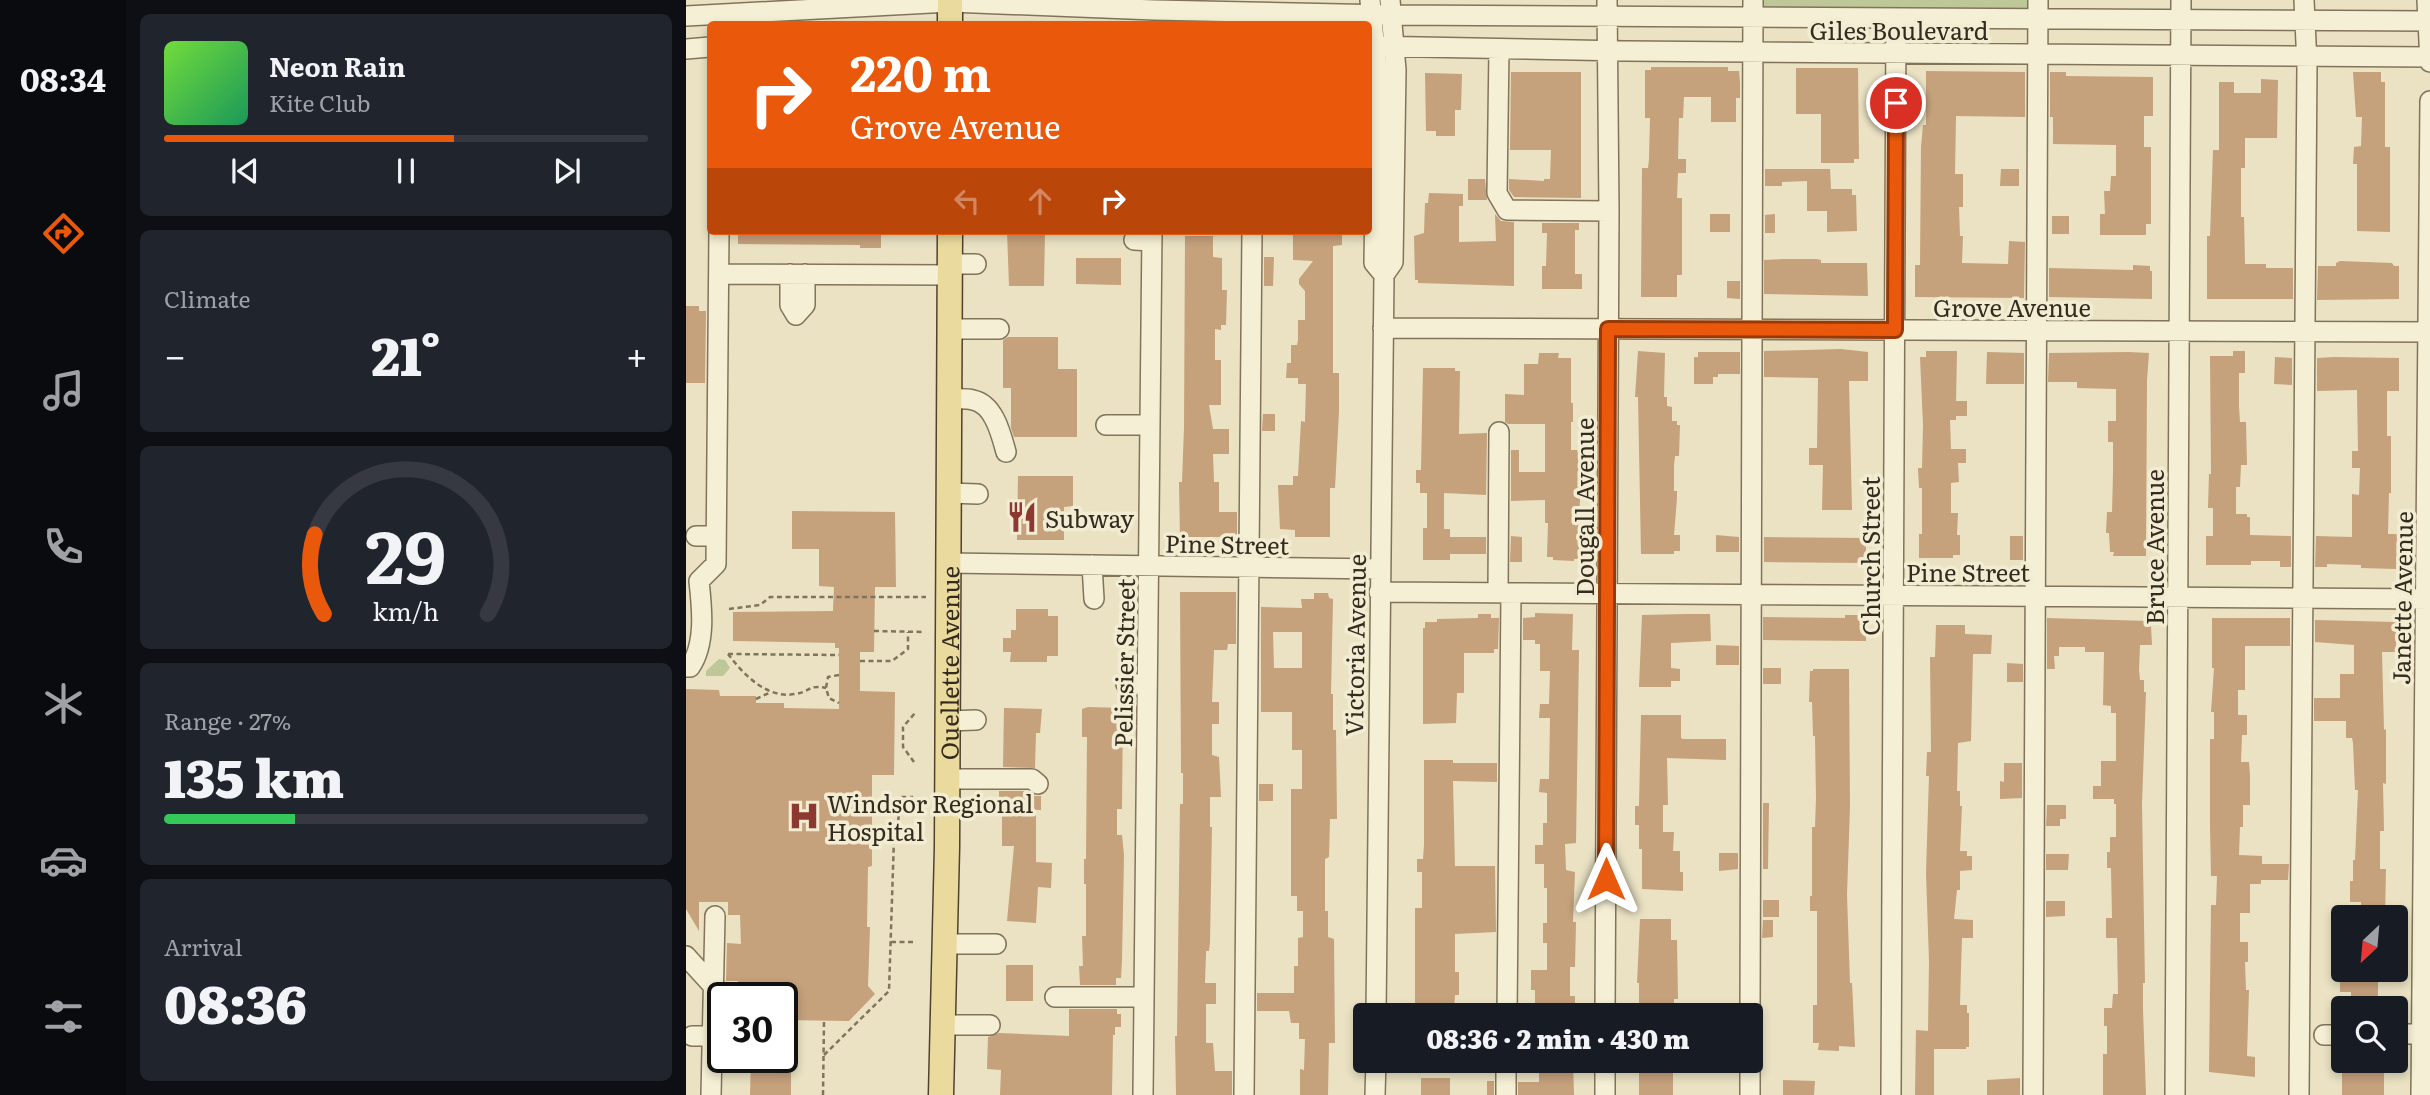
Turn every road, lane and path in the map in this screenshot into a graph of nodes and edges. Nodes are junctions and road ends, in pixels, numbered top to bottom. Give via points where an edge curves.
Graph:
1 (2304, 0) edge
2 (2427, 0) edge
3 (883, 2) edge
4 (1251, 6) edge
5 (1380, 7) edge
6 (1505, 8) edge
7 (1607, 8) edge
8 (950, 9) edge
9 (1753, 9) edge
10 (2038, 9) edge
11 (2181, 10) edge
12 (1153, 11) edge
13 (722, 13) edge
14 (686, 16) edge
15 (1896, 18) junction
16 (2305, 20) junction
17 (2428, 21) edge
18 (1379, 46) edge
19 (707, 47) edge
20 (686, 48) edge
21 (1499, 49) junction
22 (1609, 50) junction
23 (1753, 52) junction
24 (1896, 53) junction
25 (2039, 54) junction
26 (2181, 55) junction
27 (2306, 57) junction
28 (2430, 59) edge
29 (2430, 101) edge
30 (1609, 211) junction
31 (719, 235) edge
32 (950, 235) edge
33 (1252, 235) edge
34 (1146, 237) edge
35 (976, 264) dead end
36 (950, 270) junction
37 (714, 282) junction
38 (949, 328) junction
39 (1383, 328) junction
40 (999, 329) dead end
41 (1608, 329) junction
42 (1752, 330) junction
43 (1895, 330) junction
44 (2038, 331) junction
45 (2179, 331) junction
46 (2305, 332) junction
47 (2429, 332) edge
48 (949, 399) junction
49 (1106, 425) dead end
50 (1150, 425) junction
51 (1499, 432) dead end
52 (1006, 452) dead end
53 (717, 471) junction
54 (697, 472) dead end
55 (949, 494) junction
56 (978, 494) dead end
57 (721, 531) junction
58 (696, 536) dead end
59 (948, 564) junction
60 (1092, 565) junction
61 (1149, 566) junction
62 (1249, 568) junction
63 (1380, 569) junction
64 (693, 578) edge
65 (1379, 592) junction
66 (1504, 593) junction
67 (1607, 593) junction
68 (1751, 594) junction
69 (1893, 595) junction
70 (2036, 596) junction
71 (926, 597) dead end
72 (2178, 597) junction
73 (2303, 598) junction
74 (1094, 599) dead end
75 (2428, 599) edge
76 (729, 609) dead end
77 (874, 631) dead end
78 (908, 632) junction
79 (926, 632) dead end
80 (839, 655) dead end
81 (860, 661) dead end
82 (686, 667) edge
83 (839, 675) dead end
84 (1126, 684) dead end
85 (1147, 684) junction
86 (826, 688) junction
87 (771, 692) junction
88 (756, 699) dead end
89 (839, 703) dead end
90 (915, 713) dead end
91 (976, 720) dead end
92 (948, 721) junction
93 (914, 762) dead end
94 (947, 779) junction
95 (1038, 785) dead end
96 (913, 797) dead end
97 (715, 916) dead end
98 (891, 942) junction
99 (916, 942) dead end
100 (945, 944) junction
101 (996, 944) dead end
102 (686, 956) edge
103 (709, 982) edge
104 (714, 982) edge
105 (1055, 997) dead end
106 (1144, 997) junction
107 (1376, 1003) edge
108 (1507, 1003) edge
109 (1605, 1003) edge
110 (1750, 1003) edge
111 (707, 1021) edge
112 (824, 1021) dead end
113 (943, 1025) junction
114 (990, 1025) dead end
115 (2408, 1034) edge
116 (2422, 1034) junction
117 (824, 1055) junction
118 (707, 1073) edge
119 (707, 1073) edge
120 (1376, 1073) edge
121 (1506, 1073) edge
122 (1605, 1073) edge
123 (1750, 1073) edge
124 (711, 1095) edge
125 (823, 1095) edge
126 (941, 1095) edge
127 (1143, 1095) edge
128 (1244, 1095) edge
129 (1376, 1095) edge
130 (1506, 1095) edge
131 (1605, 1095) edge
132 (1750, 1095) edge
133 (1891, 1095) edge
134 (2033, 1095) edge
135 (2175, 1095) edge
136 (2299, 1095) edge
137 (2421, 1095) edge

1 - 16 street
2 - 17 street
3 - 8 street, Giles Boulevard
3 - 13 street, Giles Boulevard
4 - 5 street, Giles Boulevard
4 - 12 street, Giles Boulevard
5 - 6 street, Giles Boulevard
5 - 18 street, Victoria Avenue
6 - 7 street, Giles Boulevard
7 - 9 street, Giles Boulevard
7 - 22 street, Dougall Avenue
8 - 12 street, Giles Boulevard
9 - 15 street, Giles Boulevard
9 - 23 street
10 - 11 street, Giles Boulevard
10 - 15 street, Giles Boulevard
10 - 25 street
11 - 16 street, Giles Boulevard
11 - 26 street, Bruce Avenue
13 - 14 street, Giles Boulevard
15 - 24 street, Church Street
16 - 17 street, Giles Boulevard
16 - 27 street
17 - 28 street
18 - 21 street, Giles Boulevard
18 - 39 street, Victoria Avenue via 1396,70 1393,262 1384,275
19 - 20 street
21 - 22 street, Giles Boulevard
21 - 30 street via 1497,193 1507,210
22 - 23 street, Giles Boulevard
22 - 30 street, Dougall Avenue
23 - 24 street, Giles Boulevard
23 - 42 street
24 - 25 street, Giles Boulevard
24 - 43 street, Church Street
25 - 26 street, Giles Boulevard
25 - 44 street
26 - 27 street, Giles Boulevard
26 - 45 street, Bruce Avenue
27 - 28 street, Giles Boulevard
27 - 46 street
29 - 47 street, Janette Avenue
30 - 41 street, Dougall Avenue
31 - 37 street
32 - 36 main road, Ouellette Avenue
33 - 62 street
34 - 50 street, Pelissier Street
35 - 36 street
36 - 37 street via 797,274
36 - 38 main road, Ouellette Avenue
37 - 53 street
38 - 40 street
38 - 48 main road, Ouellette Avenue
39 - 41 street, Grove Avenue
39 - 63 street, Victoria Avenue
41 - 42 street, Grove Avenue
41 - 67 street, Dougall Avenue
42 - 43 street, Grove Avenue
42 - 68 street
43 - 44 street, Grove Avenue
43 - 69 street, Church Street
44 - 45 street, Grove Avenue
44 - 70 street
45 - 46 street, Grove Avenue
45 - 72 street, Bruce Avenue
46 - 47 street, Grove Avenue
46 - 73 street
47 - 75 street, Janette Avenue
48 - 52 street via 975,400 985,406 999,426
48 - 55 main road, Ouellette Avenue
49 - 50 street
50 - 61 street, Pelissier Street
51 - 66 street
53 - 54 street
53 - 57 street
55 - 56 street
55 - 59 main road, Ouellette Avenue
57 - 58 street
57 - 64 street via 724,564
59 - 60 street, Pine Street via 997,556
59 - 92 main road, Ouellette Avenue
60 - 61 street, Pine Street
60 - 74 street
61 - 62 street, Pine Street
61 - 85 street, Pelissier Street
62 - 63 street, Pine Street
62 - 128 street
63 - 65 street, Victoria Avenue
64 - 82 street via 701,606 699,654
65 - 66 street, Pine Street
65 - 107 street, Victoria Avenue
66 - 67 street, Pine Street
66 - 108 street
67 - 68 street, Pine Street
67 - 109 street, Dougall Avenue
68 - 69 street, Pine Street
68 - 110 street
69 - 70 street, Pine Street
69 - 133 street, Church Street
70 - 72 street, Pine Street
70 - 134 street
71 - 76 path via 770,597 743,610
72 - 73 street, Pine Street
72 - 135 street, Bruce Avenue
73 - 75 street, Pine Street
73 - 136 street
75 - 116 street, Janette Avenue
77 - 78 path
78 - 79 path
78 - 81 path via 908,649 892,661
80 - 87 path via 728,654 743,673
83 - 86 path via 828,677
84 - 85 street
85 - 106 street, Pelissier Street
86 - 87 path via 814,685 794,695
86 - 89 path via 829,698
87 - 88 path
90 - 93 path via 903,727 903,747
91 - 92 street
92 - 94 main road, Ouellette Avenue
94 - 95 street via 1032,779
94 - 100 main road, Ouellette Avenue
96 - 98 path via 899,797
97 - 104 street
98 - 99 path
98 - 117 path via 889,991
100 - 101 street
100 - 113 main road, Ouellette Avenue
102 - 103 street
105 - 106 street
106 - 127 street, Pelissier Street
111 - 118 street via 702,1045
112 - 117 path
113 - 114 street
113 - 126 main road, Ouellette Avenue
115 - 116 street
116 - 137 street, Janette Avenue
117 - 125 path
119 - 124 street
120 - 129 street
121 - 130 street
122 - 131 street
123 - 132 street

